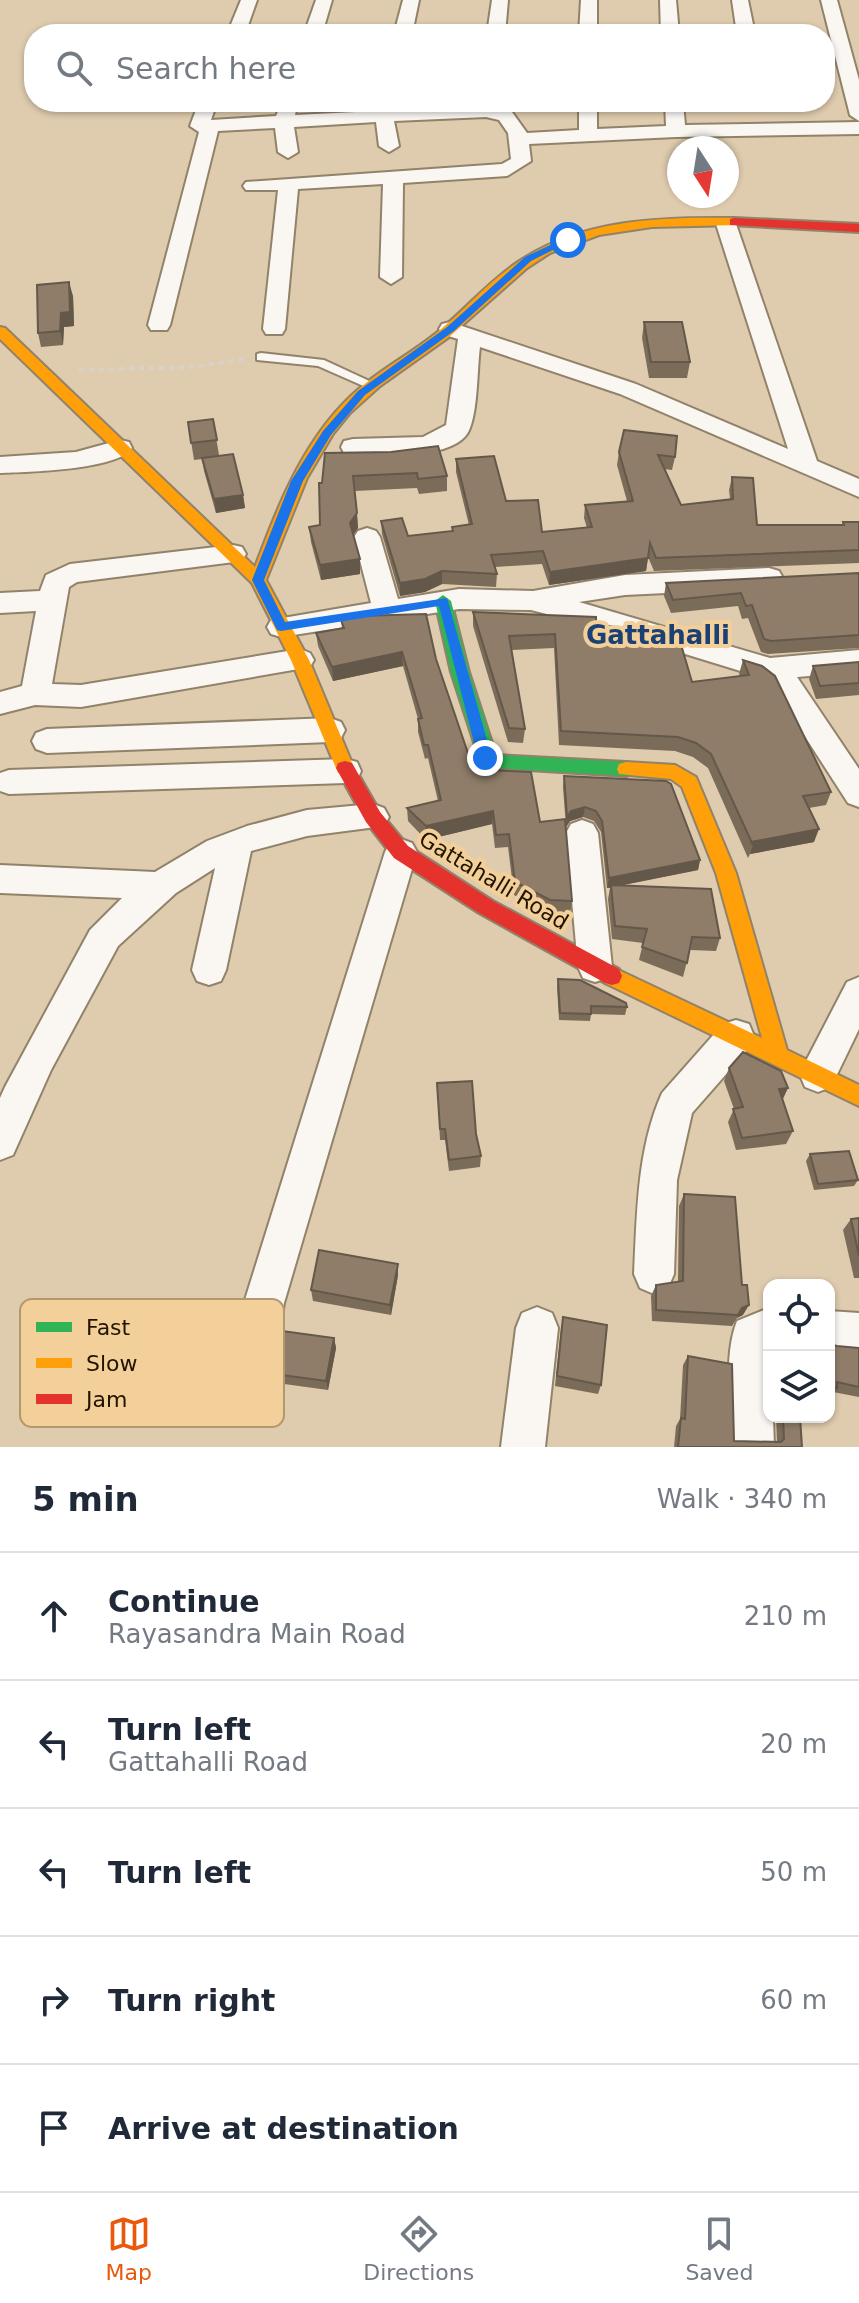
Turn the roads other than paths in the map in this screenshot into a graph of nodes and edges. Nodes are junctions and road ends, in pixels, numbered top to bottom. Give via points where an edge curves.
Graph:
1 (249, 0) edge
2 (324, 0) edge
3 (411, 0) edge
4 (500, 0) edge
5 (589, 0) edge
6 (668, 0) edge
7 (740, 0) edge
8 (829, 0) edge
9 (240, 24) edge
10 (316, 24) edge
11 (405, 24) edge
12 (497, 24) edge
13 (588, 24) edge
14 (669, 24) edge
15 (744, 24) edge
16 (204, 112) edge
17 (287, 112) edge
18 (386, 112) edge
19 (500, 112) edge
20 (588, 112) edge
21 (675, 112) edge
22 (859, 115) edge
23 (210, 125) junction
24 (859, 128) edge
25 (676, 131) junction
26 (588, 135) junction
27 (519, 139) junction
28 (389, 146) dead end
29 (288, 152) dead end
30 (393, 177) junction
31 (289, 184) junction
32 (253, 186) dead end
33 (726, 224) junction
34 (859, 228) edge
35 (391, 277) dead end
36 (159, 325) dead end
37 (274, 329) dead end
38 (0, 331) edge
39 (460, 332) junction
40 (261, 357) road end
41 (372, 385) junction
42 (353, 447) dead end
43 (120, 448) junction
44 (0, 465) edge
45 (806, 465) junction
46 (859, 489) edge
47 (367, 537) dead end
48 (233, 554) junction
49 (797, 577) edge
50 (258, 580) junction
51 (52, 600) junction
52 (531, 600) junction
53 (443, 601) junction
54 (0, 603) edge
55 (387, 609) junction
56 (281, 627) junction
57 (300, 660) junction
58 (859, 661) edge
59 (770, 669) junction
60 (35, 694) junction
61 (0, 703) edge
62 (330, 730) junction
63 (47, 741) dead end
64 (346, 771) junction
65 (9, 782) dead end
66 (859, 794) edge
67 (373, 817) junction
68 (582, 833) dead end
69 (237, 842) junction
70 (401, 852) junction
71 (0, 879) edge
72 (160, 886) junction
73 (595, 967) junction
74 (209, 970) dead end
75 (859, 993) edge
76 (736, 1036) junction
77 (778, 1056) junction
78 (818, 1075) junction
79 (859, 1095) edge
80 (0, 1142) edge
81 (654, 1274) dead end
82 (265, 1299) edge
83 (537, 1328) dead end
84 (763, 1331) edge
85 (835, 1332) edge
86 (859, 1334) edge
87 (523, 1447) edge
88 (752, 1447) edge

1 - 9 street
2 - 10 street
3 - 11 street
4 - 12 street
5 - 13 street
6 - 14 street
7 - 15 street
8 - 22 street
16 - 23 street via 199,126
17 - 23 street
17 - 29 street
18 - 28 street
19 - 27 street via 512,120
20 - 26 street
21 - 25 street
23 - 36 street
24 - 25 street via 760,122
25 - 26 street
26 - 27 street
27 - 30 street via 521,161 507,170
30 - 31 street
30 - 35 street
31 - 32 street
31 - 37 street
33 - 34 street
33 - 39 street via 653,225 568,240 528,259
33 - 45 street
38 - 43 street, Gattahalli Road
39 - 41 street
39 - 42 street via 458,428 448,439 427,445
39 - 45 street via 628,389
40 - 41 lane via 320,363
41 - 50 street via 327,433 297,481
43 - 44 street via 65,462
43 - 48 street, Gattahalli Road
45 - 46 street
47 - 55 street
48 - 50 street, Gattahalli Road
48 - 51 street via 70,573 56,582
49 - 52 street via 625,585
50 - 56 street, Gattahalli Road
51 - 54 street
51 - 60 street
52 - 53 street
52 - 59 street
53 - 55 street
53 - 77 street via 489,762 675,772 689,782 726,873
55 - 56 street
56 - 57 street, Gattahalli Road
57 - 60 street via 81,696
57 - 62 street, Gattahalli Road
58 - 59 street
59 - 66 street via 785,682
60 - 61 street
62 - 63 street
62 - 64 street, Gattahalli Road
64 - 65 street
64 - 67 street, Gattahalli Road
67 - 69 street via 322,818
67 - 70 street, Gattahalli Road
68 - 73 street
69 - 72 street
69 - 74 street
70 - 73 street, Gattahalli Road
70 - 82 street
71 - 72 street
72 - 80 street via 110,930
73 - 76 street, Gattahalli Road
75 - 78 street
76 - 77 street, Gattahalli Road
76 - 81 street via 675,1105 658,1180
77 - 78 street, Gattahalli Road
78 - 79 street, Gattahalli Road
83 - 87 street
84 - 88 street via 752,1336 749,1354
85 - 86 street

